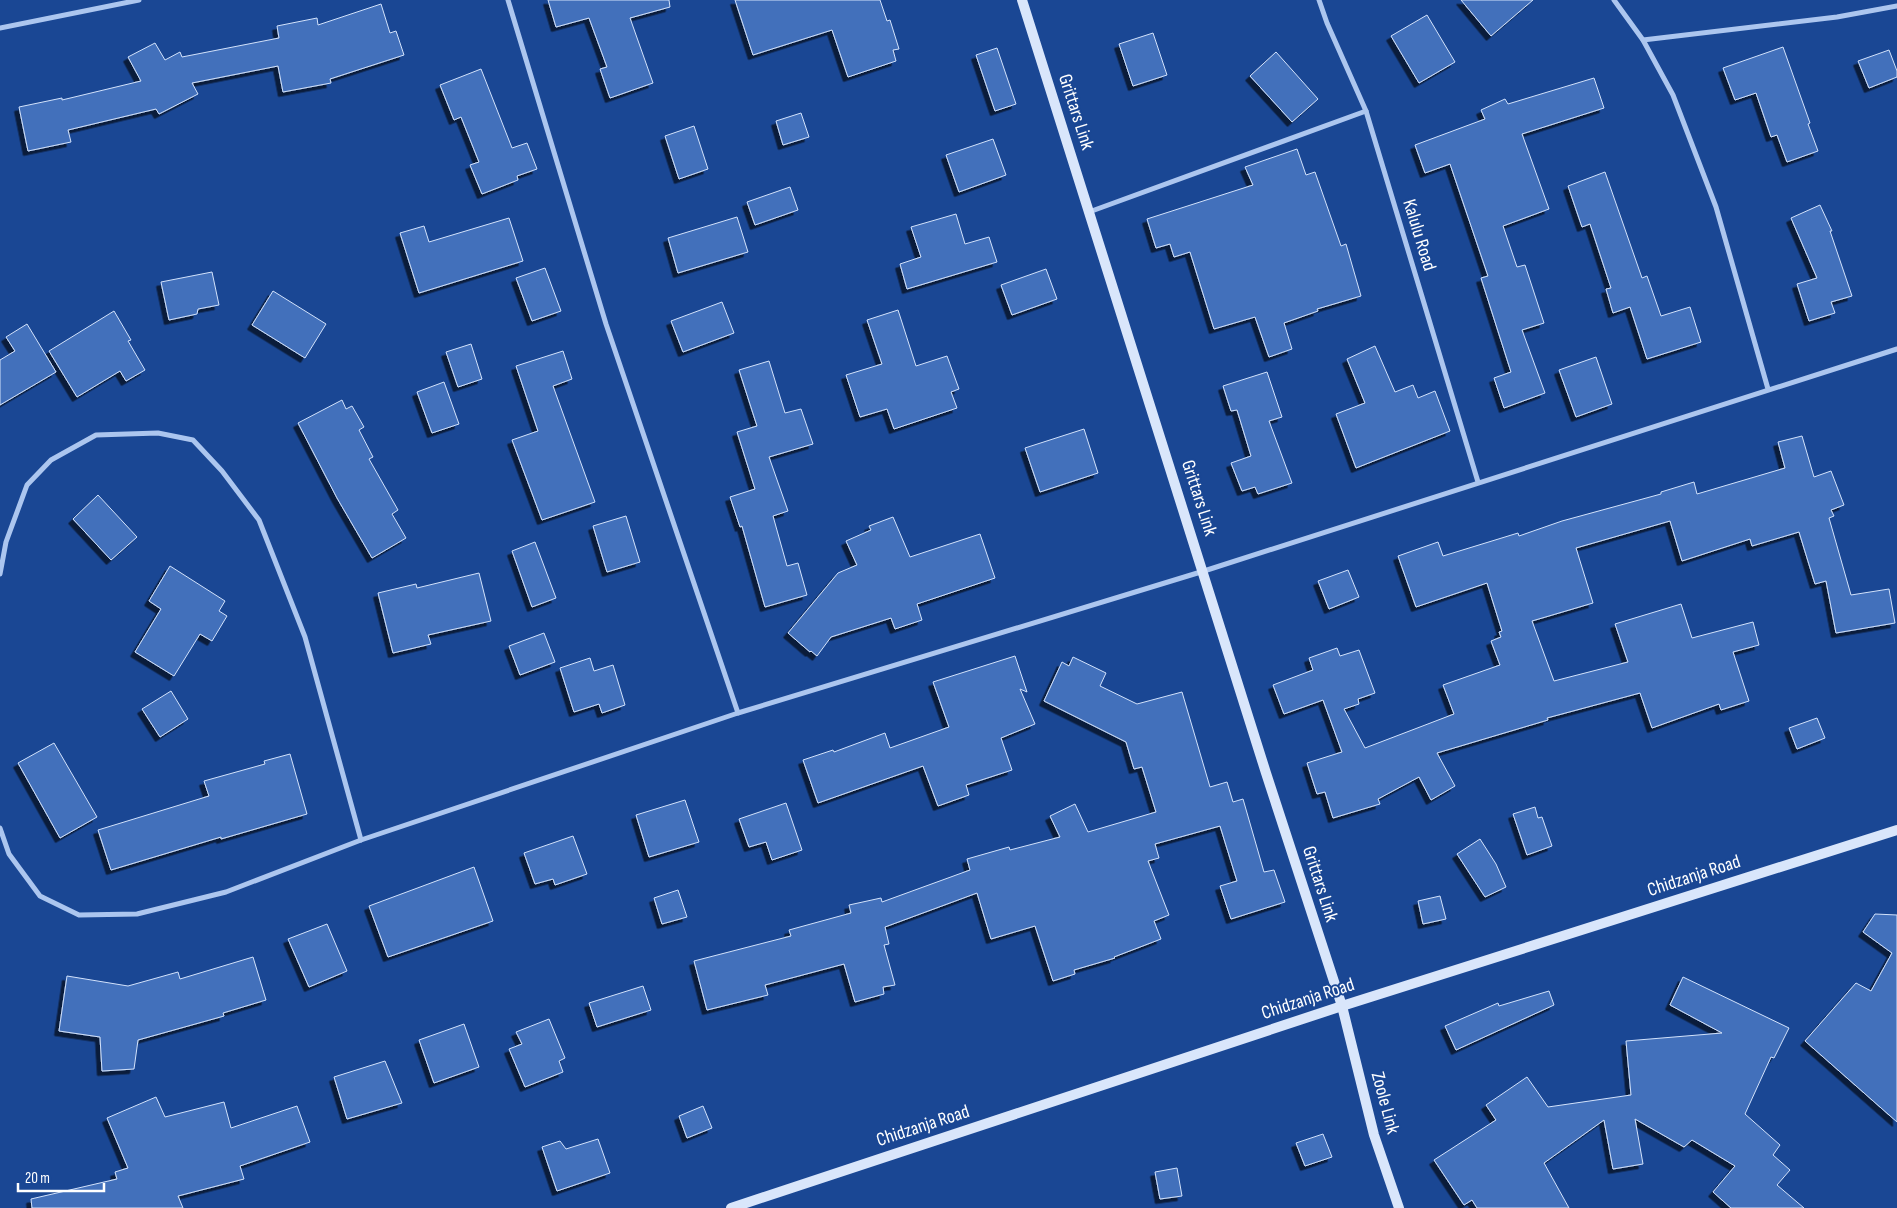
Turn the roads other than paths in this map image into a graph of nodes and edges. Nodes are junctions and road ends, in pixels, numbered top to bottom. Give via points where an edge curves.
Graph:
1 (138, 0) edge
2 (508, 0) edge
3 (1022, 0) edge
4 (1319, 0) edge
5 (1614, 0) edge
6 (1897, 6) edge
7 (0, 28) edge
8 (1643, 40) junction
9 (1366, 111) junction
10 (1089, 212) junction
11 (1897, 348) edge
12 (1768, 389) junction
13 (1478, 482) junction
14 (1204, 571) junction
15 (0, 574) edge
16 (738, 713) junction
17 (0, 828) edge
18 (1897, 830) edge
19 (361, 840) junction
20 (1342, 1006) junction
21 (731, 1208) edge
22 (1399, 1208) edge

1 - 7 street
2 - 16 street via 606,324
3 - 10 street, Grittars Link
4 - 9 street, Kalulu Road
5 - 8 street
6 - 8 street via 1837,17
8 - 12 street via 1673,95 1716,207
9 - 10 street
9 - 13 street, Kalulu Road
10 - 14 street, Grittars Link
11 - 12 street
12 - 13 street
13 - 14 street
14 - 16 street
14 - 20 street, Grittars Link
15 - 19 street via 6,542 27,485 51,460 96,435 158,433 193,440 222,471 259,520 305,637
16 - 19 street
17 - 19 street via 9,854 40,896 79,915 137,914 226,892
18 - 20 street, Chidzanja Road
20 - 21 street, Chidzanja Road
20 - 22 street, Zoole Link via 1374,1135

